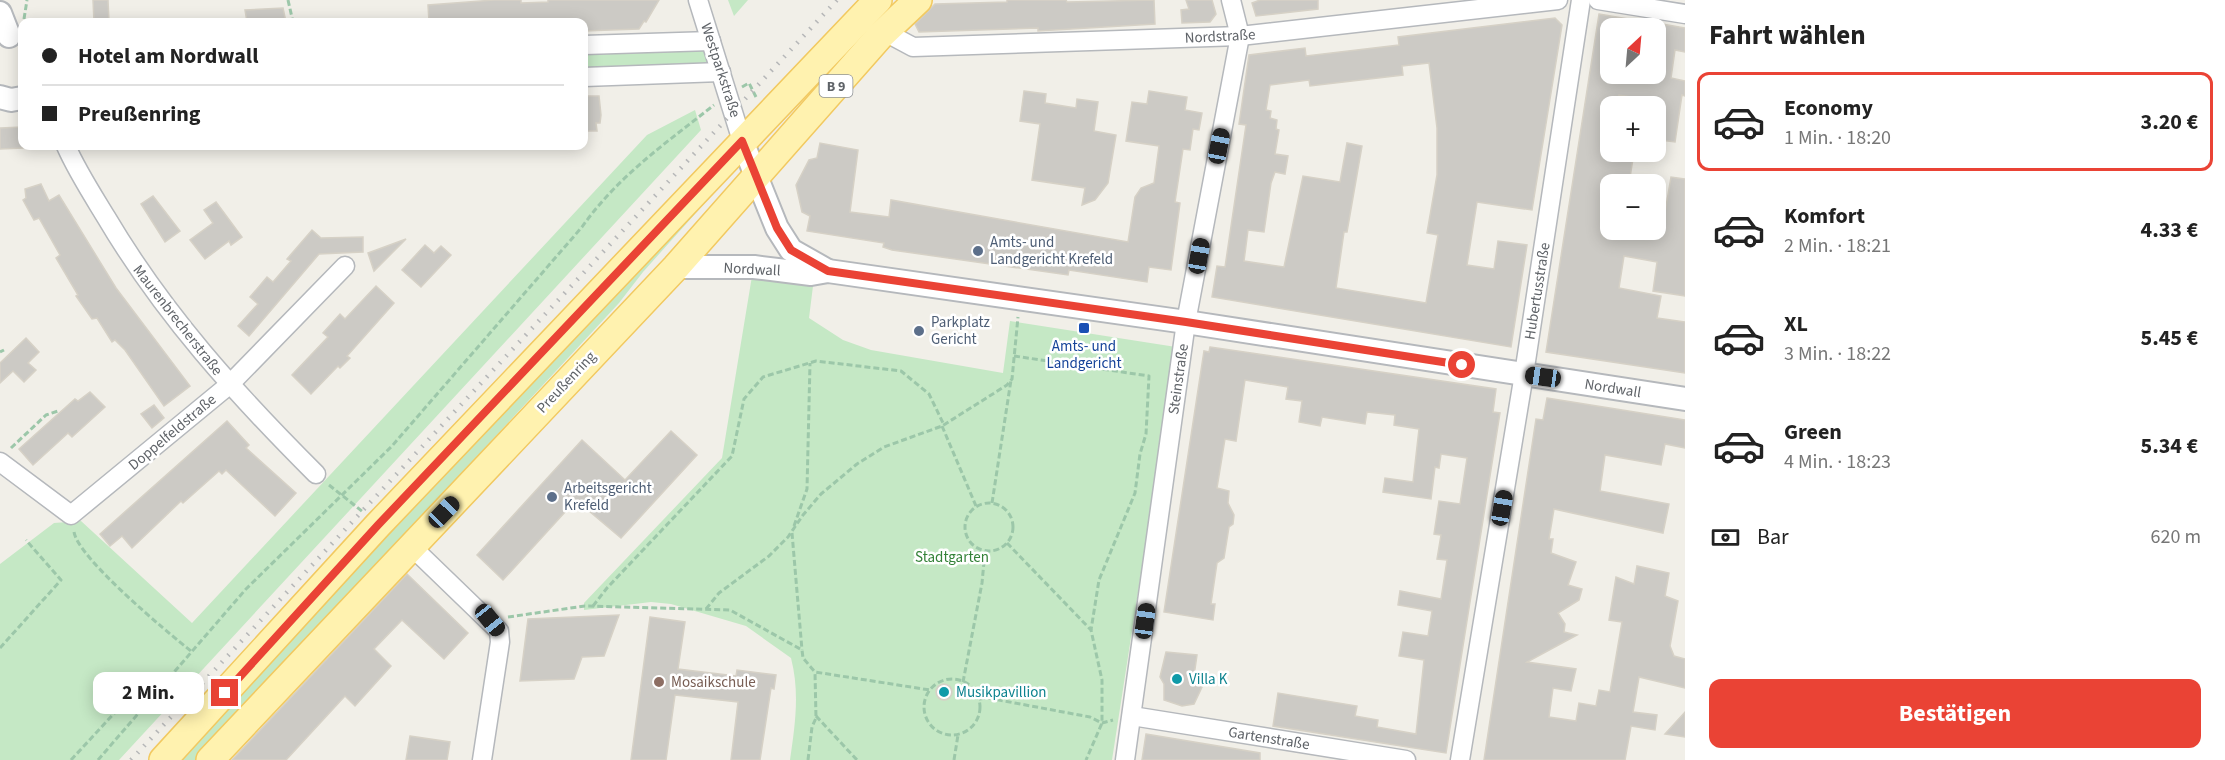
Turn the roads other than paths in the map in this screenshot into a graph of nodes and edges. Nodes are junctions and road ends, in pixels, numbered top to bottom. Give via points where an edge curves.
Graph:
1 (698, 0) edge
2 (878, 0) edge
3 (918, 0) edge
4 (1231, 0) edge
5 (1558, 0) edge
6 (1581, 0) edge
7 (1598, 0) edge
8 (0, 13) edge
9 (1685, 14) edge
10 (885, 32) junction
11 (14, 34) edge
12 (1240, 36) junction
13 (711, 41) junction
14 (588, 45) edge
15 (721, 72) junction
16 (588, 77) edge
17 (0, 98) edge
18 (18, 99) edge
19 (742, 141) junction
20 (68, 150) edge
21 (757, 175) junction
22 (345, 266) dead end
23 (676, 267) junction
24 (828, 271) junction
25 (1186, 322) junction
26 (1524, 374) junction
27 (229, 385) junction
28 (1685, 399) edge
29 (4, 457) edge
30 (316, 474) dead end
31 (411, 546) junction
32 (1132, 716) junction
33 (163, 760) edge
34 (210, 760) edge
35 (482, 760) edge
36 (1125, 760) edge
37 (1406, 760) edge
38 (1460, 760) edge

1 - 13 street, Westparkstraße
2 - 19 main road, B 9
3 - 10 main road, Preußenring / B 9
4 - 12 street, Steinstraße
5 - 12 street, Nordstraße
6 - 26 street, Hubertusstraße
7 - 9 street
8 - 11 street
10 - 12 street, Nordstraße via 913,47
10 - 21 main road, Preußenring / B 9
12 - 25 street, Steinstraße
13 - 14 street
13 - 15 street, Westparkstraße
15 - 16 street
15 - 19 street, Westparkstraße
17 - 18 street
19 - 21 street, Nordwall
19 - 33 main road, B 9 via 378,525
20 - 27 street, Maurenbrecherstraße via 158,298
21 - 23 main road, Preußenring / B 9
21 - 24 street, Nordwall via 777,228 791,250
22 - 27 street, Doppelfeldstraße
23 - 24 street, Nordwall via 754,267 811,274
23 - 31 main road, Preußenring / B 9
24 - 25 street, Nordwall
25 - 26 street, Nordwall
25 - 32 street, Steinstraße
26 - 28 street, Nordwall
26 - 38 street, Hubertusstraße
27 - 29 street, Doppelfeldstraße via 71,515
27 - 30 street, Maurenbrecherstraße
31 - 34 main road, Preußenring / B 9
31 - 35 street via 499,631
32 - 36 street, Steinstraße
32 - 37 street, Gartenstraße

